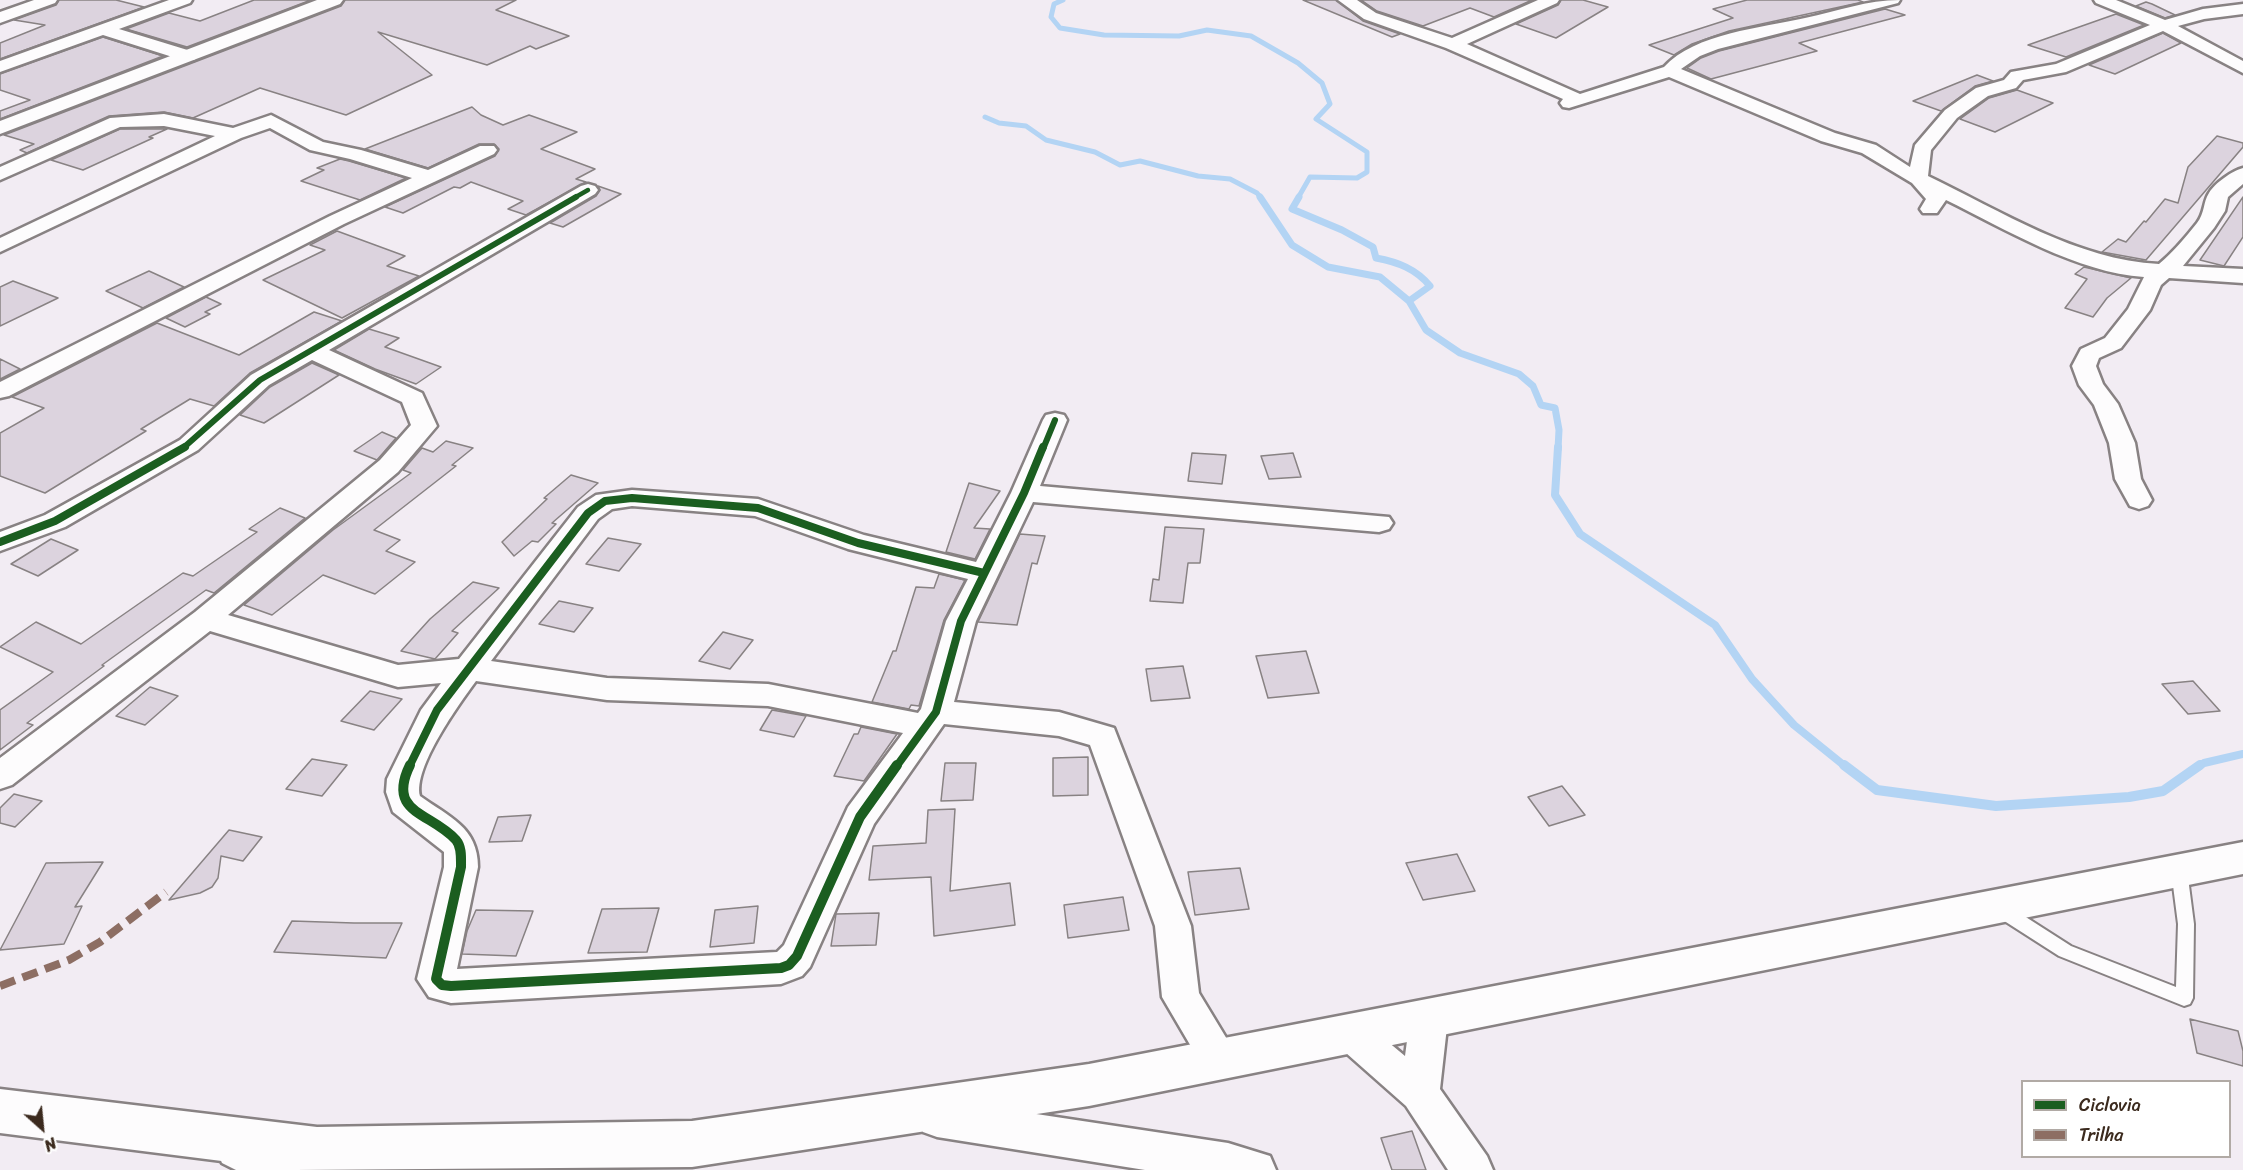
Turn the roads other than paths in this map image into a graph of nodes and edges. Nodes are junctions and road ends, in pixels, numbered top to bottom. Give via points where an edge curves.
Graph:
1 (48, 0) edge
2 (184, 0) edge
3 (334, 0) edge
4 (1347, 0) edge
5 (1551, 0) edge
6 (1892, 0) edge
7 (2102, 0) edge
8 (2243, 9) edge
9 (0, 18) edge
10 (2164, 25) junction
11 (101, 29) junction
12 (1452, 44) junction
13 (188, 56) junction
14 (0, 67) edge
15 (2243, 68) edge
16 (1670, 71) junction
17 (0, 128) edge
18 (234, 134) junction
19 (487, 150) dead end
20 (0, 174) edge
21 (2243, 174) edge
22 (430, 177) junction
23 (1918, 178) junction
24 (588, 190) dead end
25 (1930, 208) dead end
26 (0, 246) edge
27 (2160, 272) junction
28 (2243, 276) edge
29 (310, 350) junction
30 (0, 390) edge
31 (1055, 420) dead end
32 (1024, 493) junction
33 (2139, 500) dead end
34 (1379, 523) dead end
35 (0, 542) edge
36 (984, 573) junction
37 (205, 619) junction
38 (470, 669) junction
39 (931, 719) junction
40 (0, 776) edge
41 (2243, 858) edge
42 (2180, 870) junction
43 (1994, 906) junction
44 (1429, 1018) junction
45 (1350, 1033) junction
46 (1220, 1059) junction
47 (1420, 1093) junction
48 (0, 1111) edge
49 (908, 1114) junction
50 (213, 1137) junction
51 (279, 1170) edge
52 (1255, 1170) edge
53 (1472, 1170) edge

1 - 9 street
2 - 11 street
3 - 13 main road
4 - 12 street via 1370,16
5 - 12 street
6 - 16 street via 1724,42 1689,54
7 - 10 street
8 - 10 street via 2203,14
10 - 15 street
10 - 23 street via 2060,68 2017,76 2010,84 1982,92 1951,114 1922,149
11 - 13 street
11 - 14 street
12 - 16 street via 1574,101
13 - 17 main road
16 - 23 street via 1827,136 1869,149
18 - 20 street via 164,120 117,122
18 - 22 street via 271,121 317,146
18 - 26 street
19 - 22 street
21 - 27 street via 2218,195 2215,211 2204,228 2178,259
22 - 30 street
23 - 25 street via 1936,199
23 - 27 street via 2056,246 2126,269
24 - 29 street
27 - 28 street
27 - 33 street via 2151,282 2139,310 2113,343 2089,354 2084,366 2091,385 2106,404 2122,443 2128,479
29 - 35 street via 260,380 189,445 55,521
29 - 37 street via 413,398 424,426 389,466
31 - 32 street
32 - 34 street
32 - 36 street
36 - 38 street via 858,543 758,508 632,498 606,501 588,513
36 - 39 street via 961,621
37 - 38 street via 398,676
37 - 40 street
38 - 39 street via 607,689 768,695
38 - 39 street via 437,710 403,779 402,792 405,803 457,841 461,852 436,979 451,987 789,965 797,957 860,817
39 - 46 street via 1059,724 1103,737 1173,926 1181,997
41 - 42 main road
42 - 43 main road
42 - 43 lane via 2186,924 2184,998 2064,951
43 - 44 main road
44 - 45 main road
44 - 47 street
45 - 46 main road
45 - 47 street
46 - 49 main road
47 - 53 street
48 - 50 main road
49 - 50 main road via 692,1144 317,1150
49 - 52 street
50 - 51 street

